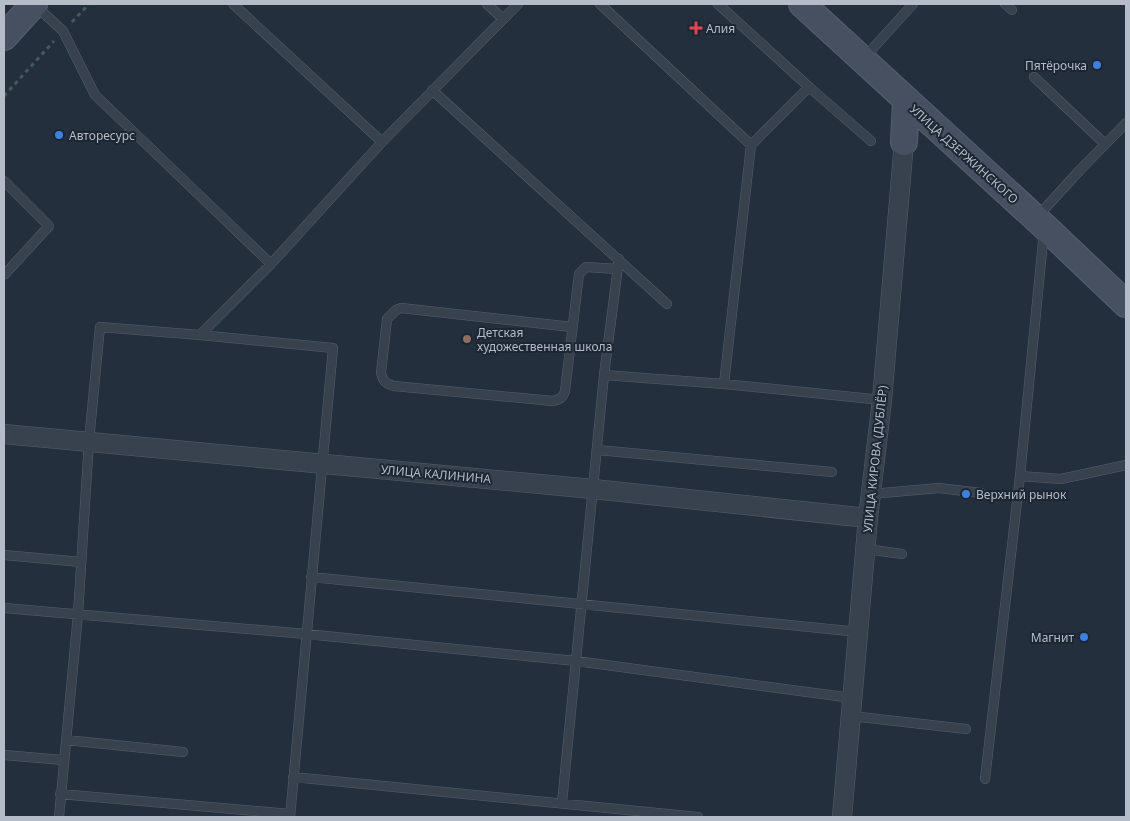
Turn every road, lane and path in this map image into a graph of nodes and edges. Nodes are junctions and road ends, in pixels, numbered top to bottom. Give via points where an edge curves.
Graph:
1 (34, 4) edge
2 (89, 4) edge
3 (233, 4) edge
4 (487, 4) edge
5 (518, 4) edge
6 (600, 4) edge
7 (718, 4) edge
8 (802, 4) edge
9 (913, 4) edge
10 (503, 19) junction
11 (63, 31) junction
12 (4, 37) edge
13 (862, 60) junction
14 (1034, 77) dead end
15 (809, 87) junction
16 (432, 90) junction
17 (4, 96) edge
18 (906, 101) junction
19 (1126, 123) edge
20 (871, 141) dead end
21 (382, 142) junction
22 (904, 142) joint
23 (1105, 144) junction
24 (751, 145) junction
25 (4, 182) edge
26 (1040, 222) junction
27 (271, 264) junction
28 (618, 264) junction
29 (5, 274) dead end
30 (667, 304) dead end
31 (1126, 304) edge
32 (572, 327) junction
33 (200, 335) junction
34 (604, 375) junction
35 (724, 384) junction
36 (882, 400) junction
37 (4, 434) edge
38 (89, 441) junction
39 (598, 450) junction
40 (322, 463) junction
41 (1126, 465) edge
42 (832, 472) dead end
43 (1020, 476) junction
44 (593, 489) junction
45 (981, 493) dead end
46 (871, 494) junction
47 (868, 518) junction
48 (866, 549) junction
49 (902, 554) dead end
50 (4, 555) edge
51 (81, 562) junction
52 (312, 577) junction
53 (582, 603) junction
54 (4, 608) edge
55 (78, 614) junction
56 (859, 632) junction
57 (306, 634) junction
58 (576, 661) junction
59 (851, 707) junction
60 (966, 729) dead end
61 (66, 740) junction
62 (183, 752) dead end
63 (4, 755) edge
64 (63, 760) junction
65 (293, 777) junction
66 (985, 779) dead end
67 (60, 794) junction
68 (562, 803) junction
69 (290, 816) edge
70 (58, 817) edge
71 (698, 817) edge
72 (842, 817) edge

1 - 11 lane
1 - 12 main road
2 - 11 path
3 - 21 lane
4 - 10 lane
5 - 10 lane
6 - 24 lane
7 - 15 lane
8 - 13 main road, УЛИЦА ДЗЕРЖИНСКОГО
9 - 13 lane
10 - 16 lane
11 - 17 path
11 - 27 lane via 95,95
13 - 18 main road, УЛИЦА ДЗЕРЖИНСКОГО
14 - 23 lane
15 - 20 lane
15 - 24 lane
16 - 21 lane
16 - 28 lane
18 - 22 main road, УЛИЦА КИРОВА (ДУБЛЁР)
18 - 26 main road, УЛИЦА ДЗЕРЖИНСКОГО
19 - 23 lane
21 - 27 lane
22 - 36 street, УЛИЦА КИРОВА (ДУБЛЁР)
23 - 26 lane
24 - 35 lane
25 - 29 lane via 49,226
26 - 31 main road, УЛИЦА ДЗЕРЖИНСКОГО
26 - 43 lane
27 - 33 lane
28 - 30 lane
28 - 32 lane via 582,269 577,279
28 - 34 lane
32 - 32 lane via 565,391 559,400 387,385 381,373 387,319 401,308
33 - 38 lane via 100,327
33 - 40 lane via 333,348
34 - 35 lane
34 - 39 lane
35 - 36 lane
36 - 46 street, УЛИЦА КИРОВА (ДУБЛЁР)
37 - 38 street, УЛИЦА КАЛИНИНА
38 - 40 street, УЛИЦА КАЛИНИНА
38 - 51 lane
39 - 42 lane
39 - 44 lane
40 - 44 street, УЛИЦА КАЛИНИНА
40 - 52 lane
41 - 43 lane via 1061,479
43 - 66 lane
44 - 47 street, УЛИЦА КАЛИНИНА
44 - 53 lane
45 - 46 lane via 939,488
46 - 47 street, УЛИЦА КИРОВА (ДУБЛЁР)
47 - 48 street, УЛИЦА КИРОВА (ДУБЛЁР)
48 - 49 lane
48 - 56 street, УЛИЦА КИРОВА (ДУБЛЁР)
50 - 51 lane
51 - 55 lane
52 - 53 lane
52 - 57 lane
53 - 56 lane
53 - 58 lane
54 - 55 lane
55 - 57 lane
55 - 61 lane
56 - 59 street, УЛИЦА КИРОВА (ДУБЛЁР)
57 - 58 lane
57 - 65 lane
58 - 59 lane
58 - 68 lane
59 - 60 lane
59 - 72 street, УЛИЦА КИРОВА (ДУБЛЁР)
61 - 62 lane
61 - 64 lane
63 - 64 lane
64 - 67 lane
65 - 68 lane
65 - 69 lane
67 - 69 lane
67 - 70 lane
68 - 71 lane

